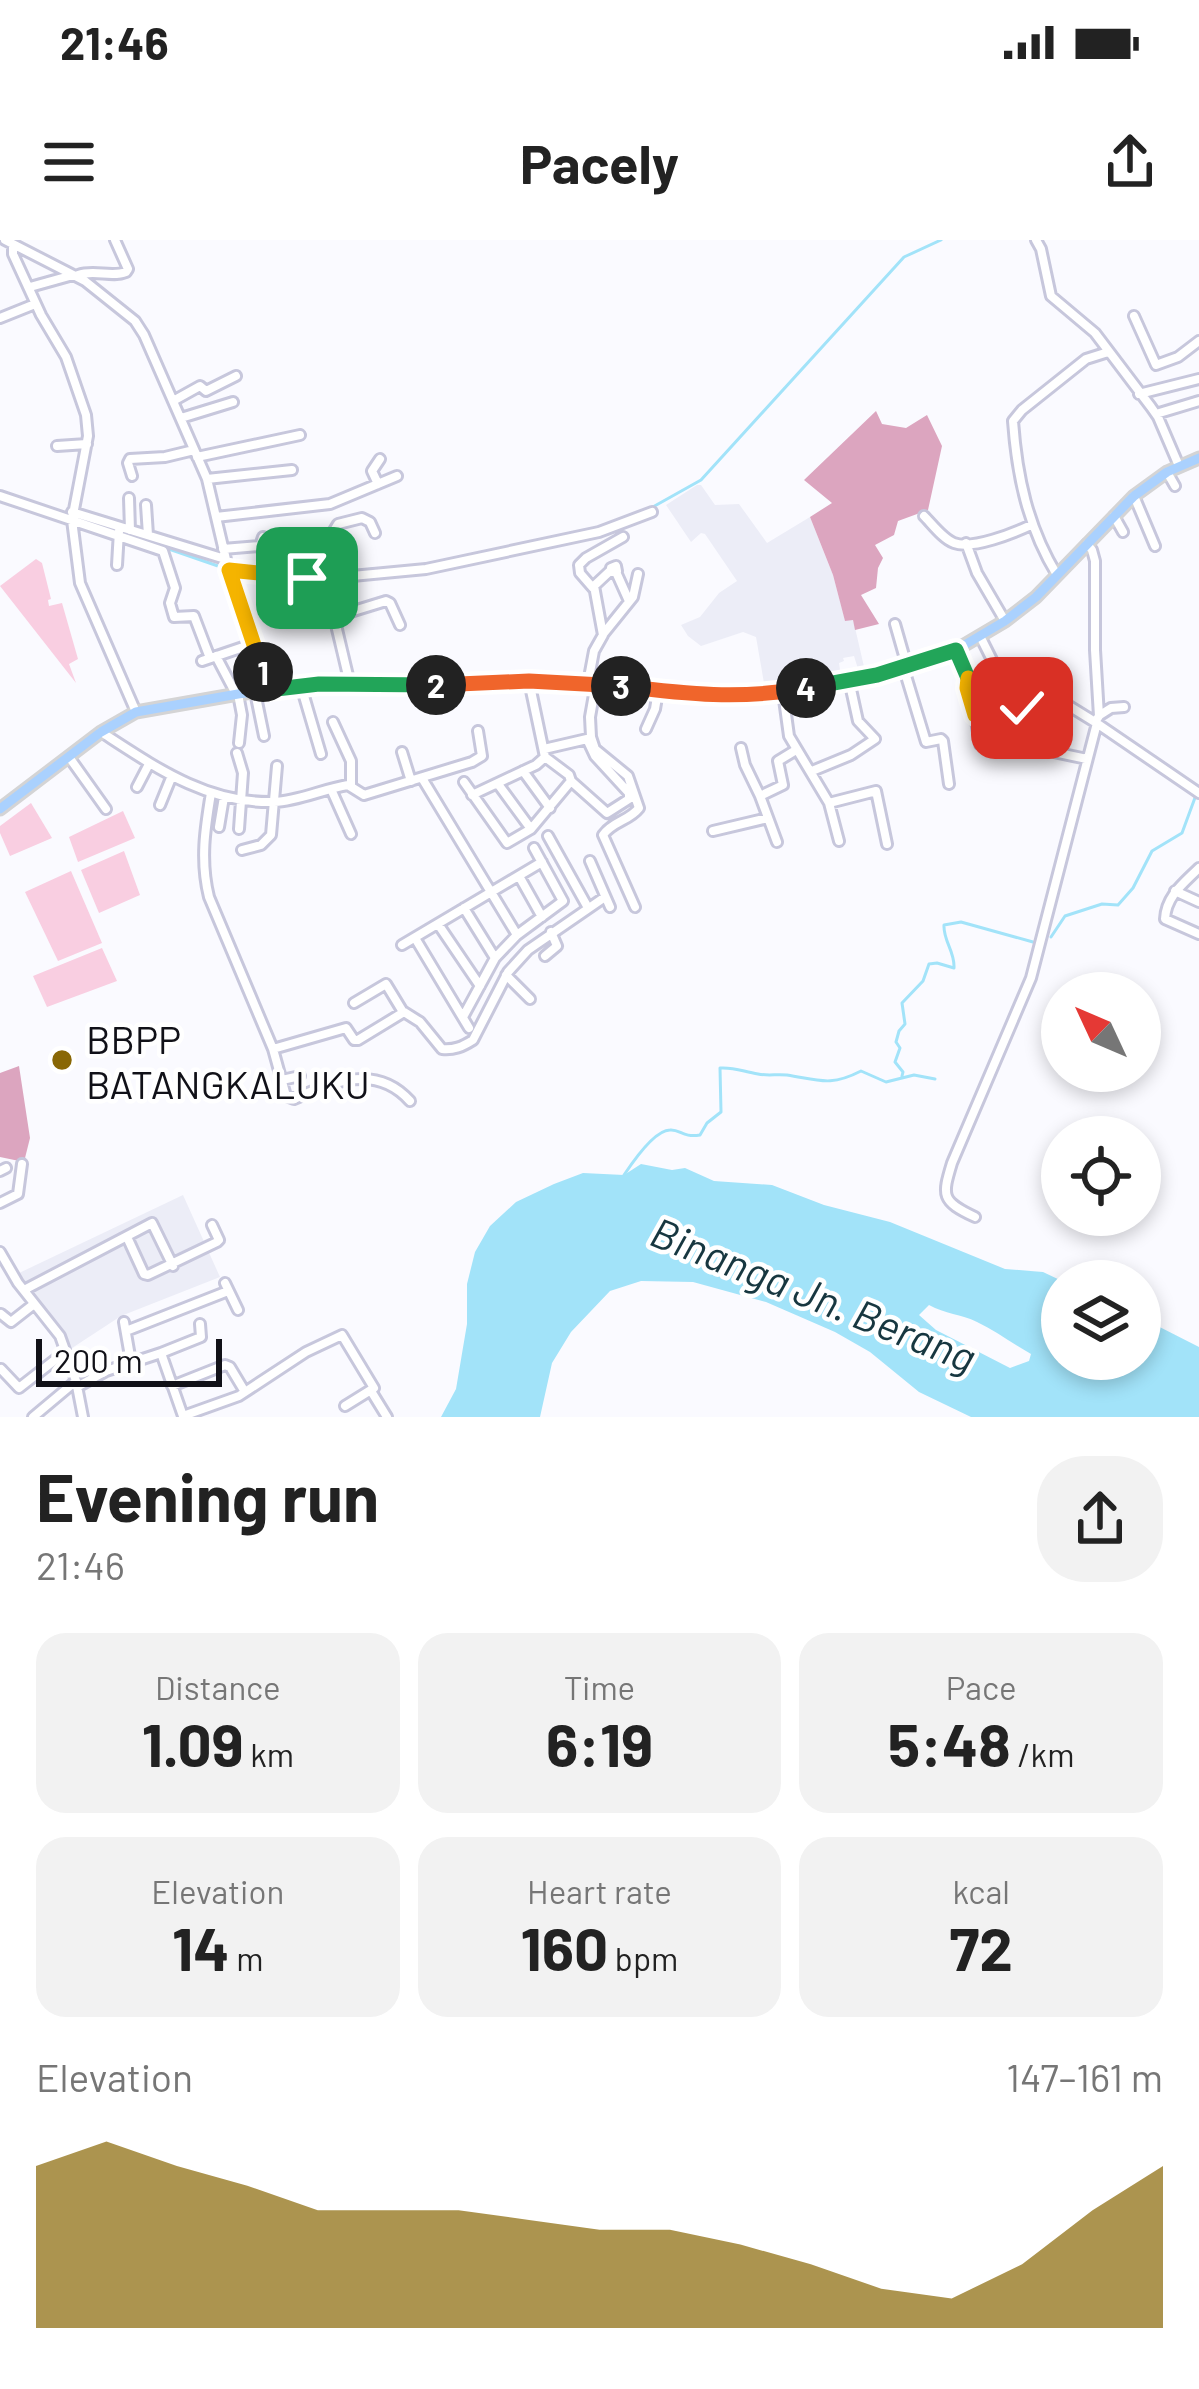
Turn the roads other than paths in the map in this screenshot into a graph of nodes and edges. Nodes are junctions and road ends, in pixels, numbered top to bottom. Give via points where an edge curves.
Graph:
1 (115, 240) edge
2 (1036, 240) edge
3 (9, 243) edge
4 (75, 275) junction
5 (29, 287) junction
6 (35, 304) junction
7 (1134, 316) dead end
8 (0, 318) edge
9 (1199, 341) edge
10 (1105, 353) dead end
11 (236, 376) dead end
12 (1199, 379) edge
13 (1139, 394) junction
14 (173, 401) junction
15 (1199, 401) edge
16 (233, 402) dead end
17 (1156, 414) junction
18 (181, 418) junction
19 (300, 435) dead end
20 (87, 445) junction
21 (56, 446) dead end
22 (196, 453) junction
23 (1199, 458) edge
24 (380, 459) dead end
25 (1179, 466) junction
26 (292, 470) dead end
27 (1167, 472) junction
28 (132, 476) dead end
29 (398, 476) dead end
30 (206, 479) junction
31 (378, 484) junction
32 (1175, 486) dead end
33 (0, 496) edge
34 (1134, 496) junction
35 (129, 498) dead end
36 (146, 505) dead end
37 (652, 512) dead end
38 (72, 516) junction
39 (924, 516) dead end
40 (1114, 516) junction
41 (216, 517) junction
42 (1031, 525) junction
43 (121, 531) junction
44 (1123, 532) dead end
45 (375, 533) dead end
46 (148, 535) junction
47 (263, 537) dead end
48 (623, 537) dead end
49 (966, 543) junction
50 (312, 544) junction
51 (1087, 544) junction
52 (1155, 546) dead end
53 (273, 549) dead end
54 (604, 549) junction
55 (226, 561) junction
56 (117, 565) dead end
57 (613, 570) junction
58 (638, 574) dead end
59 (317, 575) junction
60 (1057, 575) junction
61 (293, 576) junction
62 (594, 590) junction
63 (629, 603) junction
64 (331, 604) dead end
65 (295, 607) dead end
66 (334, 617) junction
67 (1005, 622) junction
68 (895, 623) dead end
69 (400, 625) dead end
70 (603, 634) junction
71 (981, 638) junction
72 (255, 643) junction
73 (956, 650) junction
74 (210, 658) junction
75 (905, 666) junction
76 (850, 680) junction
77 (529, 681) junction
78 (592, 683) junction
79 (350, 684) junction
80 (301, 686) junction
81 (268, 690) junction
82 (658, 691) junction
83 (255, 692) junction
84 (783, 692) junction
85 (237, 694) junction
86 (1044, 696) junction
87 (1124, 707) dead end
88 (136, 712) junction
89 (975, 715) junction
90 (1097, 720) junction
91 (333, 722) dead end
92 (646, 729) dead end
93 (478, 731) dead end
94 (101, 732) junction
95 (264, 736) dead end
96 (741, 748) dead end
97 (796, 750) junction
98 (402, 752) dead end
99 (544, 753) junction
100 (321, 754) dead end
101 (69, 757) junction
102 (1088, 759) junction
103 (149, 764) junction
104 (278, 766) dead end
105 (523, 771) junction
106 (812, 772) junction
107 (172, 778) junction
108 (416, 779) junction
109 (571, 781) junction
110 (464, 782) dead end
111 (498, 784) junction
112 (949, 784) dead end
113 (352, 786) junction
114 (136, 787) dead end
115 (331, 789) junction
116 (1198, 792) edge
117 (211, 793) junction
118 (472, 794) junction
119 (224, 796) junction
120 (760, 796) junction
121 (242, 798) junction
122 (273, 802) junction
123 (829, 803) junction
124 (160, 805) dead end
125 (0, 808) edge
126 (106, 808) dead end
127 (550, 808) junction
128 (768, 818) junction
129 (219, 827) dead end
130 (238, 829) dead end
131 (531, 829) junction
132 (713, 831) dead end
133 (351, 834) dead end
134 (548, 836) dead end
135 (839, 841) dead end
136 (777, 842) dead end
137 (887, 844) dead end
138 (534, 848) dead end
139 (242, 850) dead end
140 (590, 861) dead end
141 (542, 862) junction
142 (1199, 868) edge
143 (519, 876) junction
144 (491, 891) junction
145 (1175, 891) junction
146 (605, 896) junction
147 (1199, 902) edge
148 (587, 906) junction
149 (610, 907) dead end
150 (635, 907) dead end
151 (464, 908) junction
152 (542, 917) junction
153 (438, 924) junction
154 (551, 932) junction
155 (1199, 934) edge
156 (517, 935) junction
157 (415, 938) junction
158 (402, 944) dead end
159 (545, 956) dead end
160 (495, 958) junction
161 (506, 975) junction
162 (480, 986) junction
163 (530, 999) dead end
164 (354, 1003) dead end
165 (403, 1012) junction
166 (464, 1016) junction
167 (469, 1028) dead end
168 (273, 1049) junction
169 (300, 1076) dead end
170 (282, 1080) junction
171 (410, 1101) dead end
172 (22, 1164) dead end
173 (0, 1203) edge
174 (975, 1216) dead end
175 (212, 1226) dead end
176 (127, 1237) junction
177 (0, 1252) edge
178 (173, 1265) junction
179 (12, 1272) junction
180 (0, 1279) edge
181 (24, 1290) junction
182 (34, 1304) junction
183 (238, 1310) dead end
184 (1, 1314) edge
185 (200, 1324) dead end
186 (65, 1352) junction
187 (160, 1353) junction
188 (131, 1362) junction
189 (1, 1369) edge
190 (106, 1371) junction
191 (75, 1380) junction
192 (172, 1386) junction
193 (371, 1391) junction
194 (245, 1392) junction
195 (345, 1406) dead end
196 (184, 1416) edge
197 (33, 1417) edge
198 (83, 1417) edge
199 (387, 1417) edge

1 - 4 street via 124,274
2 - 13 street via 1051,296 1095,333
3 - 4 street
3 - 5 street
4 - 5 street
4 - 14 street via 135,321
5 - 6 street
6 - 8 street
6 - 20 street via 66,357
7 - 9 street via 1156,365
10 - 42 street via 1086,359 1013,421
11 - 14 street
12 - 13 street
13 - 17 street
14 - 18 street
15 - 17 street
16 - 18 street
17 - 25 street
18 - 22 street
19 - 22 street
20 - 21 street
20 - 38 street
22 - 28 street via 132,458
22 - 30 street
23 - 25 main road
24 - 31 street via 372,471
25 - 27 main road
26 - 30 street
27 - 32 street
27 - 34 main road
29 - 31 street
30 - 41 street
31 - 41 street via 330,504
33 - 38 street
34 - 40 main road
34 - 52 street
35 - 43 street
36 - 46 street
37 - 59 street via 599,532 426,569
38 - 43 street
38 - 88 street via 81,591
39 - 49 street via 953,543
40 - 44 street
40 - 51 main road
41 - 55 street
42 - 49 street
42 - 60 street
43 - 46 street
43 - 56 street
43 - 74 street via 165,554 174,617 194,616
45 - 50 street via 362,518
46 - 55 street
47 - 55 street
48 - 54 street
49 - 67 street
50 - 53 street
50 - 59 street
51 - 60 main road
51 - 90 street via 1095,561
54 - 57 street
54 - 62 street via 578,568
55 - 61 street
55 - 72 street
57 - 62 street
57 - 63 street
58 - 63 street
59 - 61 street
60 - 67 main road
61 - 65 street
62 - 70 street
63 - 70 street
64 - 66 street
66 - 69 street via 386,601
66 - 79 street
67 - 71 main road
68 - 75 street
70 - 78 street via 593,651
71 - 73 main road
71 - 86 street via 996,668
72 - 74 street
72 - 81 street
73 - 75 main road
73 - 89 street
74 - 85 street
75 - 76 main road
75 - 112 street via 926,742 943,741
76 - 84 main road
76 - 106 street via 858,722 875,739
77 - 78 main road
77 - 79 main road
77 - 99 street
78 - 82 main road
78 - 150 street via 591,737 626,772 639,808 603,835
79 - 80 main road
80 - 81 main road
80 - 100 street
81 - 83 main road
82 - 84 main road
82 - 92 street
83 - 85 main road
83 - 95 street
84 - 97 street
85 - 88 main road
85 - 121 street
86 - 89 street via 1027,707
86 - 90 street
87 - 90 street
88 - 94 main road
89 - 102 street via 980,744
90 - 102 street
90 - 116 street
91 - 113 street via 351,761
93 - 108 street via 478,760
94 - 101 main road
94 - 103 street
96 - 120 street
97 - 106 street
97 - 120 street via 778,760 783,785
98 - 108 street
99 - 105 street
99 - 109 street
99 - 109 street via 586,739 629,799 607,813
101 - 125 main road
101 - 126 street
102 - 174 street via 1031,978 944,1188 950,1203
103 - 107 street
103 - 114 street
104 - 122 street
105 - 111 street
105 - 127 street
106 - 123 street
107 - 117 street
107 - 124 street
108 - 113 street via 364,795
108 - 144 street
109 - 127 street
110 - 118 street
111 - 118 street
111 - 131 street
113 - 115 street
115 - 122 street
115 - 133 street
117 - 119 street
117 - 168 street via 203,858 208,896
118 - 131 street via 504,842
119 - 121 street
119 - 129 street
120 - 128 street
121 - 122 street
121 - 130 street
122 - 139 street via 270,838
123 - 135 street
123 - 137 street via 876,791
127 - 131 street
128 - 132 street
128 - 136 street
134 - 148 street
138 - 141 street
140 - 146 street
141 - 143 street
141 - 152 street via 563,898
142 - 145 street
143 - 144 street
143 - 152 street
144 - 151 street
144 - 156 street
145 - 147 street
145 - 155 street via 1165,919
146 - 148 street
146 - 149 street
148 - 154 street
151 - 153 street
151 - 160 street
152 - 156 street
153 - 157 street
153 - 162 street
154 - 159 street via 557,946
154 - 161 street
156 - 160 street
157 - 158 street
157 - 166 street
160 - 162 street
161 - 163 street
161 - 165 street via 473,1040 453,1050 436,1045
162 - 166 street
164 - 165 street via 386,984
165 - 168 street via 358,1040 346,1028
166 - 167 street
168 - 170 street
169 - 170 street
170 - 171 street via 291,1099 357,1078 391,1086
172 - 173 street via 18,1194
175 - 178 street via 218,1241
176 - 178 street via 146,1276
176 - 178 street via 153,1223
176 - 181 street
177 - 179 street
179 - 180 street
179 - 181 street
181 - 182 street
182 - 184 street via 11,1322
182 - 186 street
183 - 188 street via 226,1287 125,1327
185 - 187 street via 202,1337
186 - 189 street via 19,1388
186 - 191 street
187 - 188 street
187 - 192 street
188 - 190 street
190 - 191 street
190 - 191 street
191 - 197 street
191 - 198 street
192 - 194 street via 225,1365
192 - 196 street
193 - 194 street via 342,1335
193 - 195 street
193 - 199 street
194 - 196 street

